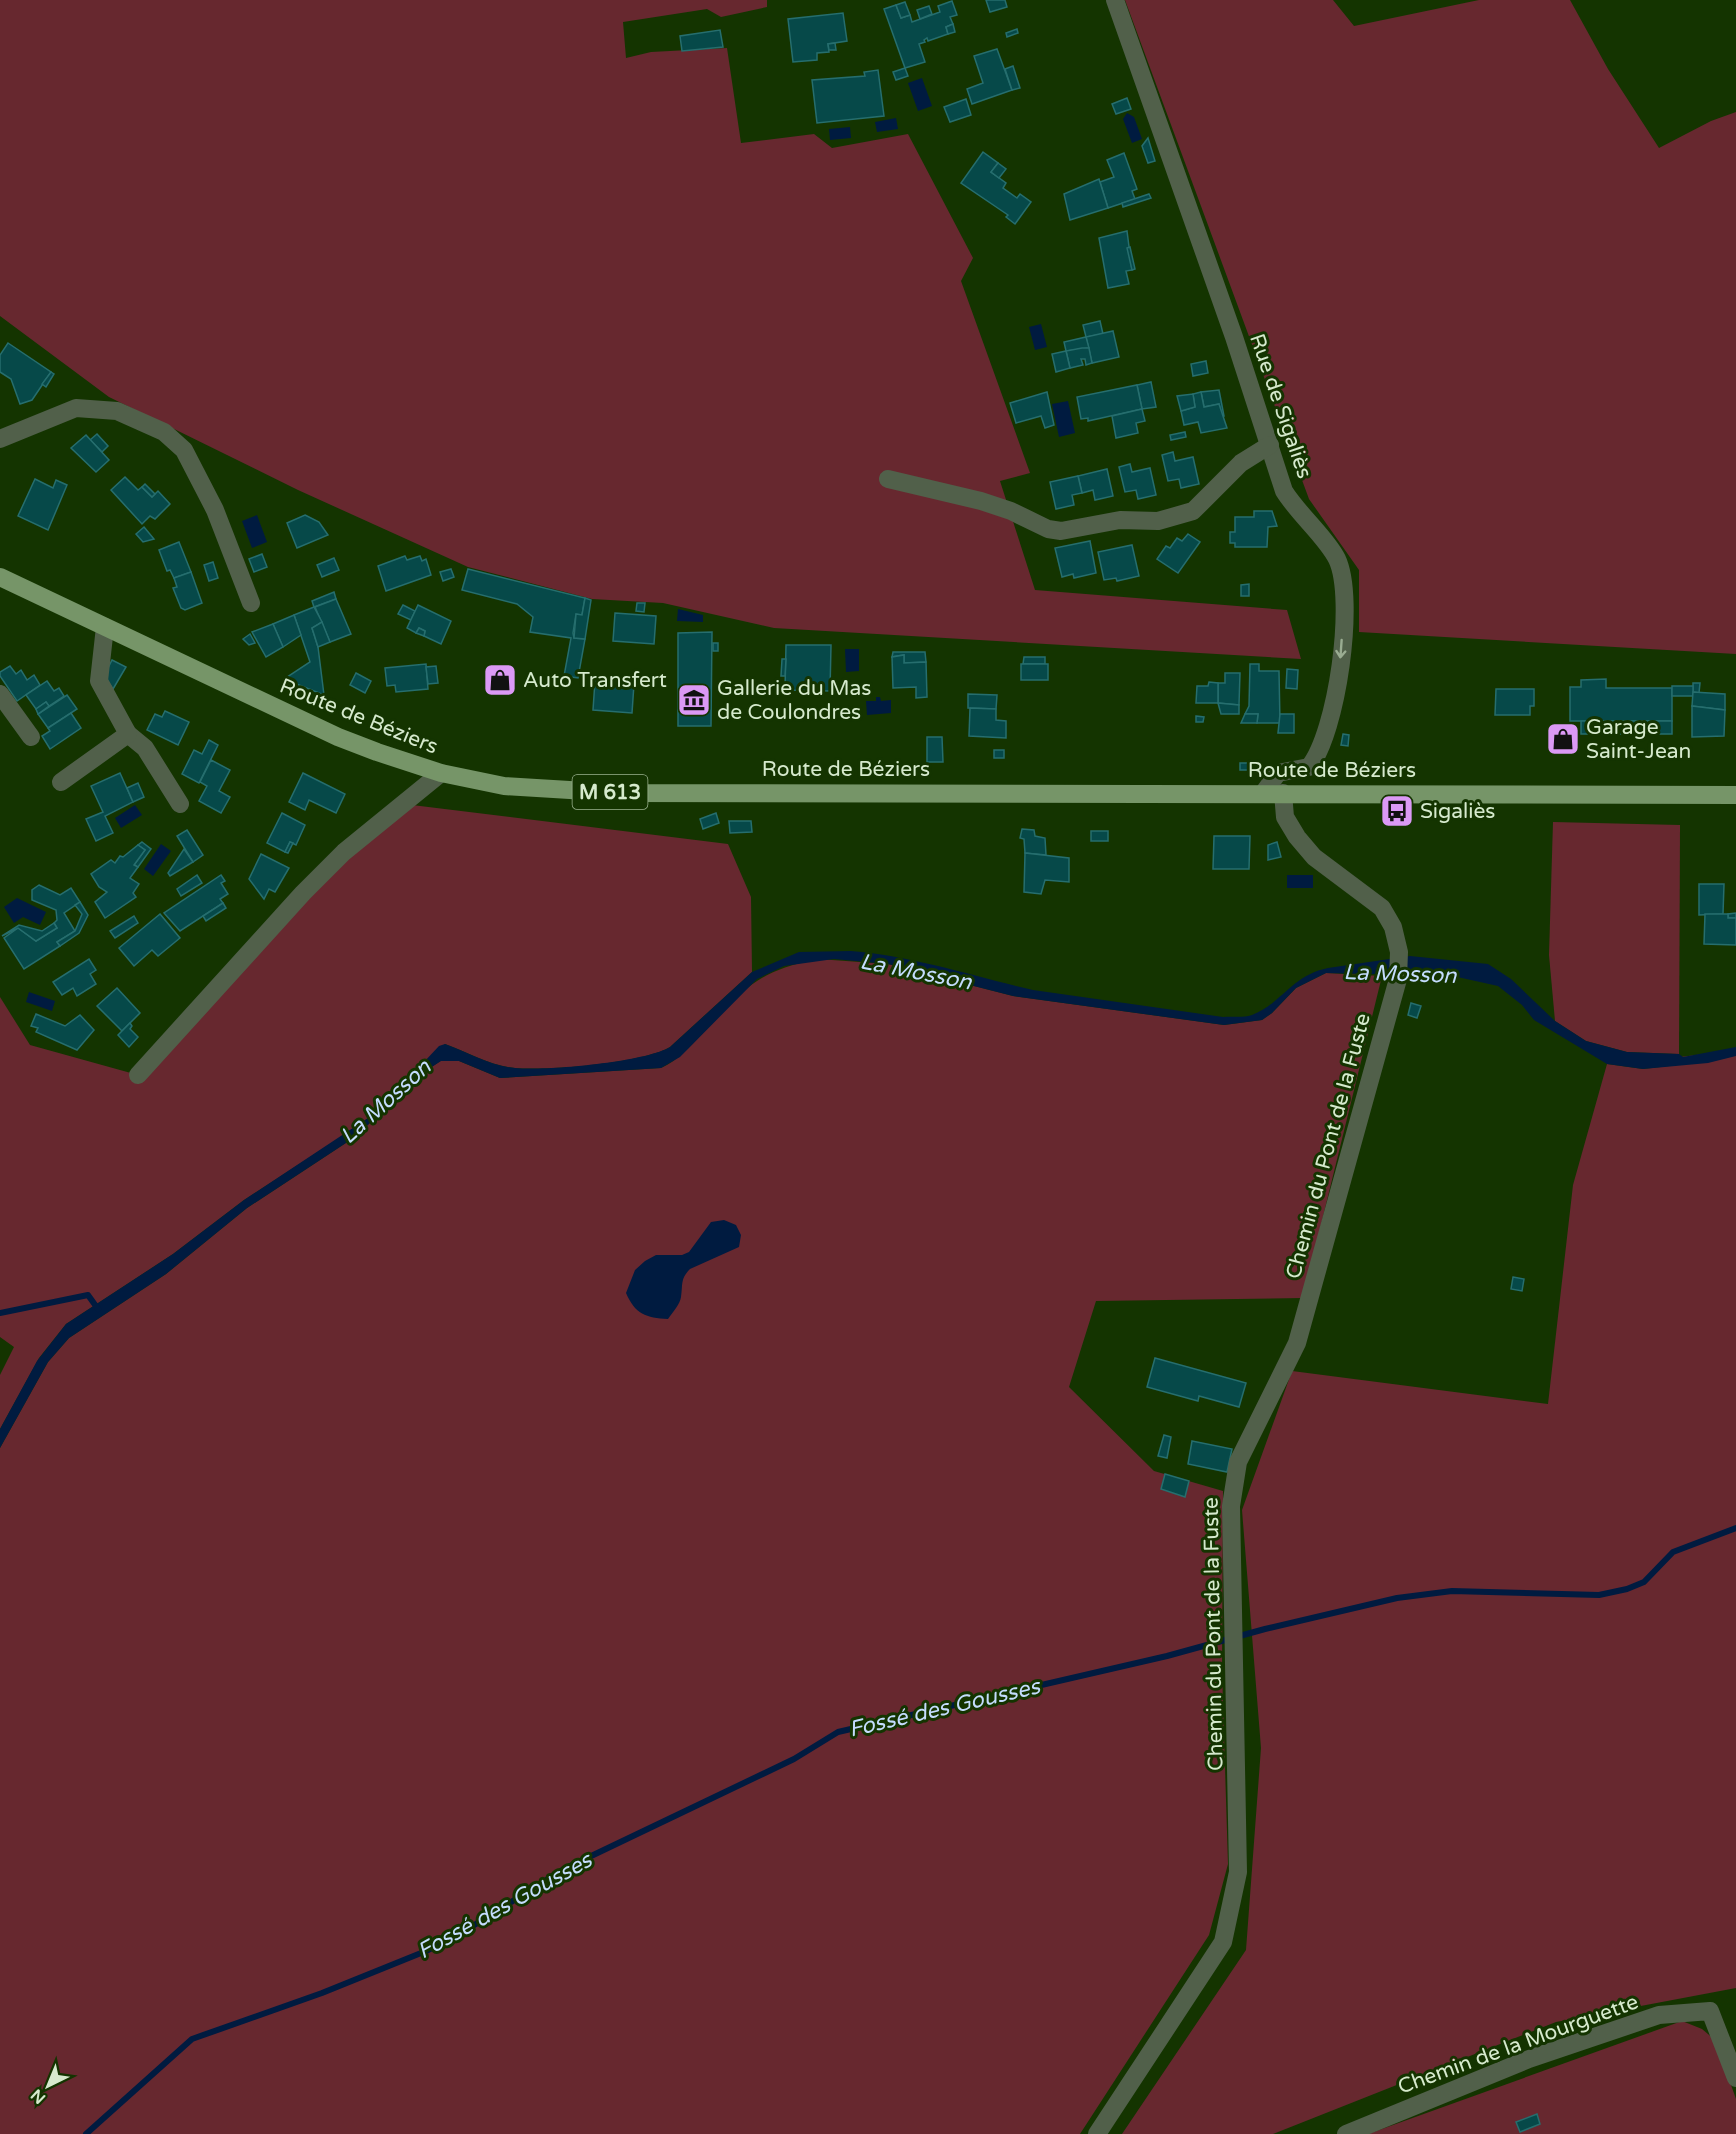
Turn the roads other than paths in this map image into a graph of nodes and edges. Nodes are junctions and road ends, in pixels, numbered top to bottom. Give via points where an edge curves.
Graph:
1 (1114, 0) edge
2 (0, 439) edge
3 (1270, 445) junction
4 (888, 479) dead end
5 (0, 577) edge
6 (251, 603) dead end
7 (105, 627) junction
8 (0, 694) edge
9 (128, 734) junction
10 (31, 737) dead end
11 (441, 773) junction
12 (61, 782) dead end
13 (1264, 792) junction
14 (1283, 793) junction
15 (1736, 795) edge
16 (180, 804) dead end
17 (138, 1075) dead end
18 (1736, 2078) edge
19 (1097, 2134) edge
20 (1346, 2134) edge

1 - 3 street, Rue de Sigaliès
2 - 6 street via 76,408 117,411 164,432 184,450 215,510
3 - 4 street via 1241,463 1193,511 1158,521 1120,520 1061,531 981,501
3 -> 13 street, Rue de Sigaliès via 1284,491 1336,558 1344,591 1340,664 1326,738 1309,767 1278,773
5 - 7 main road, Route de Béziers / M 613
7 - 9 street via 99,681
7 - 11 main road, Route de Béziers / M 613 via 338,737
8 - 10 street
9 - 12 street
9 - 16 street via 145,748
11 - 13 main road, Route de Béziers / M 613 via 504,786 619,793
11 - 17 street via 328,868
13 - 14 main road, Route de Béziers / M 613
14 - 15 main road, Route de Béziers / M 613
14 - 19 street, Chemin du Pont de la Fuste via 1285,817 1314,857 1382,908 1393,927 1399,952 1398,979 1297,1343 1238,1462 1231,1506 1238,1872 1223,1942
18 - 20 street, Chemin de la Mourguette via 1710,2012 1659,2015 1550,2052

